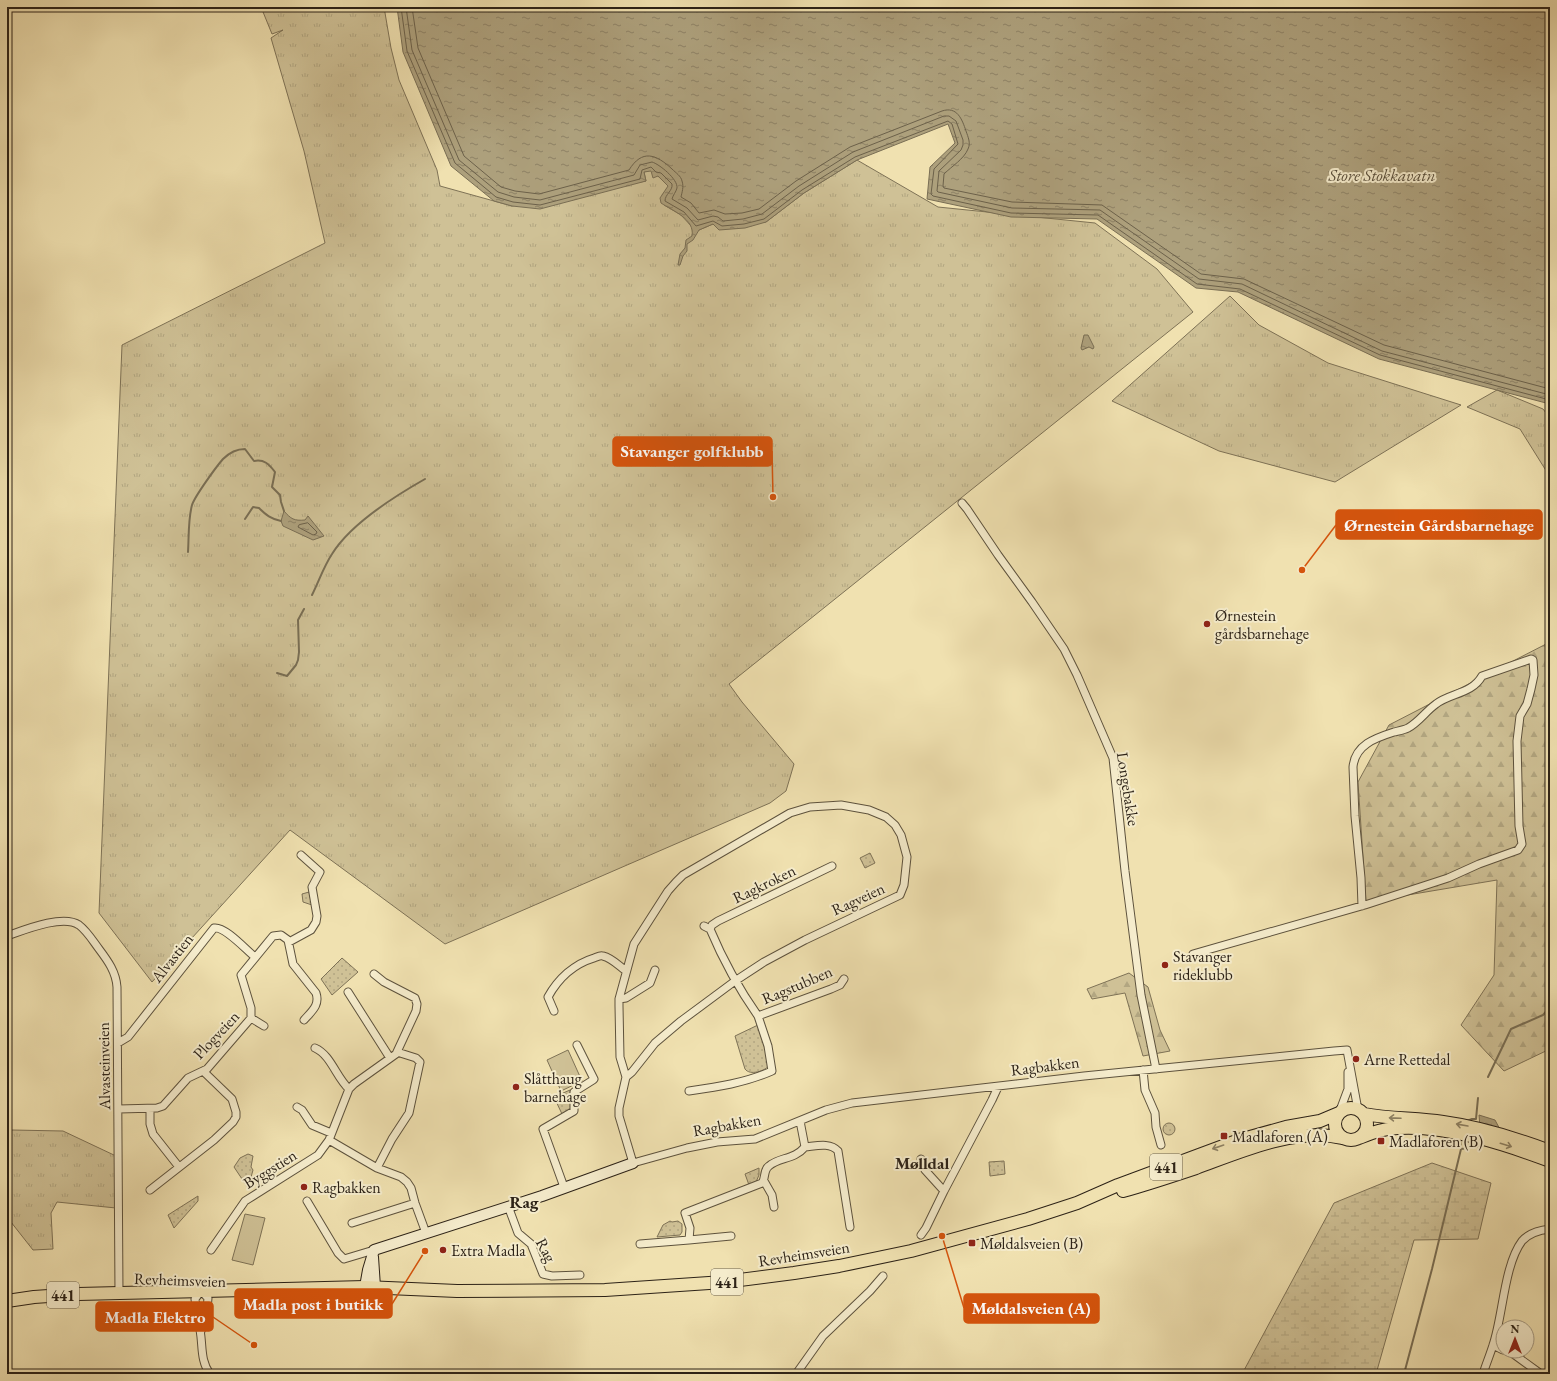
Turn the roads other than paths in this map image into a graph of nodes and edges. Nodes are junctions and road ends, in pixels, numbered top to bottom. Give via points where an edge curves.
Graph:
1 (962, 503) dead end
2 (301, 855) dead end
3 (832, 866) dead end
4 (1362, 906) junction
5 (7, 936) edge
6 (289, 942) junction
7 (1193, 954) dead end
8 (255, 957) junction
9 (655, 970) dead end
10 (626, 972) junction
11 (374, 974) dead end
12 (844, 980) dead end
13 (735, 981) junction
14 (348, 992) dead end
15 (619, 999) junction
16 (554, 1011) dead end
17 (758, 1016) junction
18 (251, 1018) junction
19 (304, 1020) dead end
20 (264, 1026) dead end
21 (118, 1043) junction
22 (577, 1045) dead end
23 (315, 1048) dead end
24 (397, 1052) junction
25 (390, 1058) junction
26 (1348, 1062) junction
27 (1156, 1069) junction
28 (1143, 1070) junction
29 (203, 1071) junction
30 (626, 1077) junction
31 (998, 1087) junction
32 (349, 1089) junction
33 (689, 1091) dead end
34 (297, 1108) dead end
35 (119, 1109) junction
36 (150, 1109) junction
37 (1361, 1112) junction
38 (1339, 1113) junction
39 (800, 1121) junction
40 (1427, 1125) junction
41 (331, 1133) junction
42 (1342, 1138) junction
43 (1359, 1138) junction
44 (329, 1140) junction
45 (1161, 1145) dead end
46 (805, 1147) junction
47 (1542, 1151) edge
48 (922, 1159) dead end
49 (1550, 1161) edge
50 (633, 1163) junction
51 (179, 1167) junction
52 (377, 1168) junction
53 (764, 1181) junction
54 (564, 1188) junction
55 (150, 1190) dead end
56 (944, 1191) junction
57 (307, 1201) dead end
58 (415, 1203) junction
59 (1078, 1203) junction
60 (508, 1206) junction
61 (774, 1207) dead end
62 (352, 1223) dead end
63 (850, 1227) dead end
64 (1550, 1229) edge
65 (426, 1233) junction
66 (921, 1235) dead end
67 (731, 1236) dead end
68 (689, 1240) junction
69 (640, 1244) dead end
70 (211, 1250) dead end
71 (374, 1253) junction
72 (580, 1275) dead end
73 (883, 1276) dead end
74 (370, 1290) junction
75 (119, 1293) junction
76 (201, 1296) junction
77 (7, 1301) edge
78 (201, 1331) junction
79 (1493, 1345) joint
80 (1520, 1359) edge
81 (210, 1374) edge
82 (796, 1374) edge
83 (1483, 1374) edge
84 (1541, 1374) edge

1 - 27 street, Longebakke via 1064,650 1113,758 1141,995
2 - 6 street via 320,872 312,887 317,919 311,930
3 - 13 street, Ragkroken via 707,928
4 - 4 street via 1448,878 1518,850 1522,844 1519,826 1517,741 1520,716 1527,704 1534,675 1533,660 1482,676 1478,682 1462,692 1435,704 1408,729 1368,742 1357,752 1353,767
4 - 7 street
5 - 21 street, Alvasteinveien via 57,922 78,924 87,932 116,975
6 - 8 street, Plogveien via 284,936 273,936
6 - 19 street via 293,964 314,989 317,998 315,1009
8 - 18 street, Plogveien via 241,975 251,1008
8 - 21 street, Alvastien via 226,932 218,928 212,929 128,1037
9 - 15 street via 650,983 626,998
10 - 13 street, Ragveien via 634,944 668,891 683,875 790,812 810,807 841,805 877,812 895,825 901,835 907,857 904,885 900,895 800,942
10 - 15 street, Ragveien
10 - 16 street via 601,955 575,966 558,982 548,997
11 - 24 street, Byggstien via 415,998 417,1004
12 - 17 street, Ragstubben via 832,989
13 - 17 street, Ragkroken
13 - 30 street, Ragveien via 655,1043
14 - 25 street
15 - 30 street, Ragveien via 620,1057
17 - 33 street, Ragstubben via 770,1055 772,1071 729,1085
18 - 20 street, Plogveien
18 - 29 street, Plogveien
21 - 35 street, Alvasteinveien
22 - 54 street via 594,1079 574,1092 574,1111 543,1129
23 - 32 street via 324,1053 342,1083
24 - 25 street, Byggstien
24 - 52 street via 416,1058 420,1062 416,1088 410,1113 392,1139
25 - 32 street, Byggstien
26 - 27 street, Ragbakken via 1347,1050
26 - 37 street, Ragbakken
26 - 38 street via 1348,1089
27 - 28 street, Ragbakken
28 - 31 street, Ragbakken
28 - 45 street via 1145,1090 1155,1113
29 - 36 street, Plogveien via 188,1078 162,1106
29 - 51 street via 232,1099 236,1117 214,1140
30 - 50 street, Ragveien via 619,1116
31 - 39 street, Ragbakken via 852,1104 826,1110
31 - 56 street
32 - 41 street, Byggstien
34 - 41 street via 302,1110 312,1125
35 - 36 street, Plogveien
35 - 75 street, Alvasteinveien
36 - 51 street via 152,1134
37 - 38 main road, 441 via 1350,1108
40 -> 37 main road, 441
37 - 43 main road via 1366,1120 1366,1129
38 - 42 main road via 1334,1126
38 -> 59 main road, Revheimsveien / 441 via 1320,1121 1239,1140
39 - 46 street
39 - 50 street, Ragbakken via 755,1139 717,1142
40 - 43 main road, 441 via 1392,1128
40 - 47 main road, 441 via 1465,1126 1487,1130
41 - 44 street, Byggstien
42 - 43 main road, 441 via 1349,1141
42 - 59 main road, Revheimsveien / 441 via 1319,1134 1275,1142 1142,1186
44 - 52 street
44 - 70 street, Byggstien via 318,1155 245,1201
46 - 53 street via 799,1153 770,1165 765,1171
46 - 63 street via 830,1145 838,1151
47 - 49 main road, 441
48 - 56 street via 925,1170
50 - 54 street, Ragbakken
51 - 55 street
52 - 58 street via 407,1182
53 - 61 street via 769,1187
53 - 68 street via 685,1213 690,1228
54 - 60 street, Ragbakken
56 - 66 street
57 - 71 street, Ragbakken via 338,1254 344,1259
58 - 62 street
58 - 65 street
59 - 74 main road, Revheimsveien / 441 via 911,1251 839,1266 724,1282 636,1289
60 - 65 street, Ragbakken
60 - 72 street, Rag via 518,1233 531,1244 543,1274
64 - 79 street via 1531,1234 1516,1250
65 - 71 street, Ragbakken
67 - 68 street
68 - 69 street
71 - 74 street
73 - 82 street via 823,1336
74 - 76 main road, Revheimsveien / 441
75 - 76 main road, Revheimsveien / 441 via 158,1298
75 - 77 main road, Revheimsveien / 441 via 34,1297
76 - 78 street
76 - 78 street via 207,1309
78 - 81 street via 202,1358
79 - 83 street
80 - 84 street

